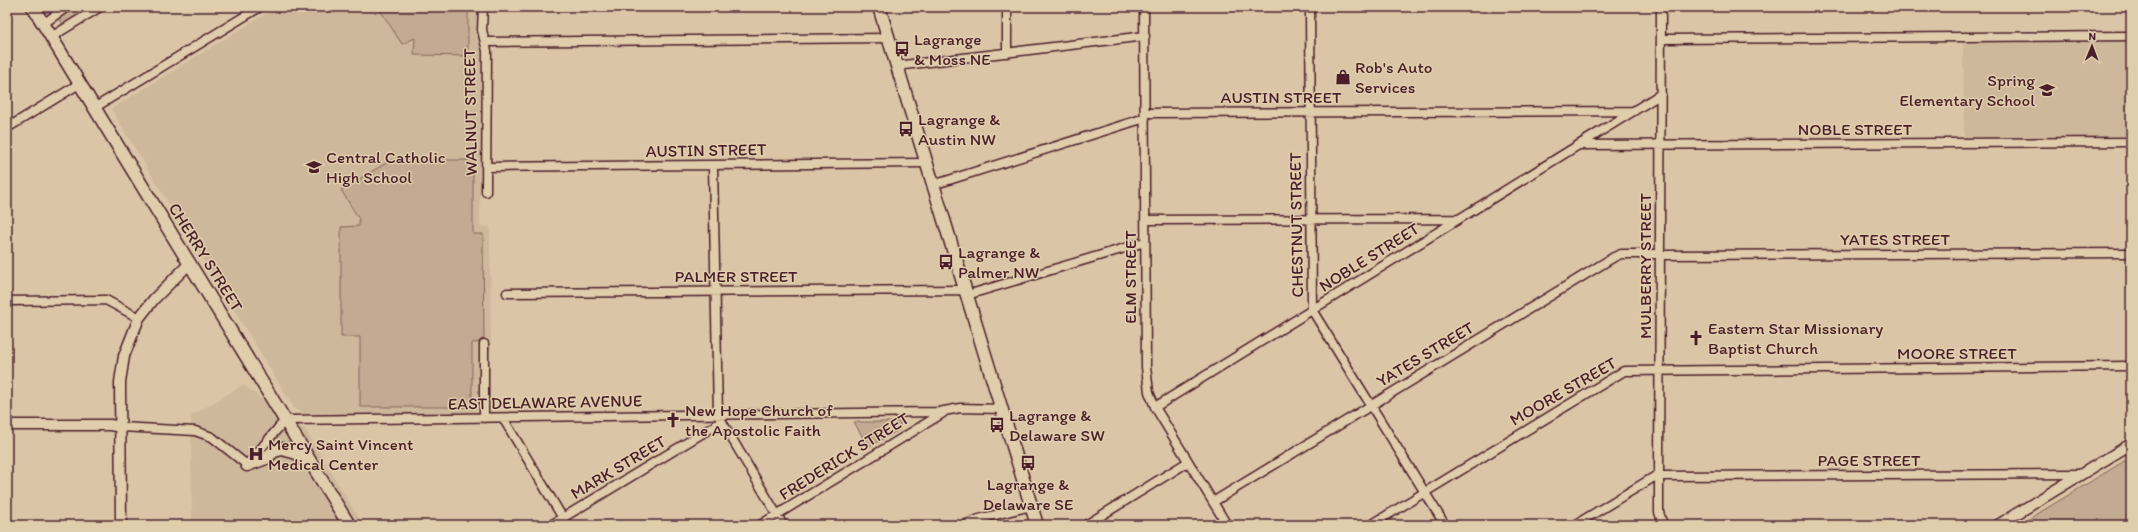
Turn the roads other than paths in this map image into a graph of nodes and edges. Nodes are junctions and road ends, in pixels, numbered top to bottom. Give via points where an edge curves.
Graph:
1 (33, 7) edge
2 (67, 7) edge
3 (100, 7) edge
4 (260, 7) edge
5 (483, 7) edge
6 (879, 7) edge
7 (1007, 7) edge
8 (1144, 7) edge
9 (1310, 7) edge
10 (1661, 7) edge
11 (43, 24) junction
12 (1144, 36) junction
13 (2131, 36) edge
14 (51, 37) junction
15 (888, 38) junction
16 (1661, 39) junction
17 (485, 42) junction
18 (1007, 53) junction
19 (896, 66) junction
20 (79, 84) junction
21 (1661, 94) junction
22 (94, 108) junction
23 (1634, 111) junction
24 (1310, 112) junction
25 (1145, 116) junction
26 (7, 128) edge
27 (2131, 142) edge
28 (1579, 145) junction
29 (1660, 145) junction
30 (926, 163) junction
31 (713, 165) junction
32 (486, 167) junction
33 (933, 185) junction
34 (486, 192) dead end
35 (1460, 219) junction
36 (1145, 220) junction
37 (1311, 220) junction
38 (1145, 242) junction
39 (2131, 253) edge
40 (1660, 254) junction
41 (190, 263) junction
42 (716, 292) junction
43 (966, 292) junction
44 (507, 293) dead end
45 (7, 301) edge
46 (1312, 310) junction
47 (139, 318) junction
48 (484, 344) dead end
49 (2131, 366) edge
50 (1659, 369) junction
51 (1371, 405) junction
52 (1155, 407) junction
53 (1002, 409) junction
54 (945, 412) junction
55 (484, 418) junction
56 (503, 418) junction
57 (720, 418) junction
58 (285, 420) junction
59 (7, 425) edge
60 (120, 427) junction
61 (2131, 444) edge
62 (1188, 462) junction
63 (247, 465) junction
64 (2080, 474) junction
65 (1659, 475) junction
66 (322, 479) junction
67 (1425, 492) junction
68 (1212, 502) junction
69 (1031, 506) junction
70 (777, 514) junction
71 (565, 521) edge
72 (121, 525) edge
73 (349, 525) edge
74 (551, 525) edge
75 (760, 525) edge
76 (783, 525) edge
77 (964, 525) edge
78 (1037, 525) edge
79 (1086, 525) edge
80 (1227, 525) edge
81 (1371, 525) edge
82 (1445, 525) edge
83 (1575, 525) edge
84 (1664, 525) edge
85 (1998, 525) edge

1 - 11 main road, CHERRY STREET
2 - 11 street
3 - 14 street
4 - 22 street
5 - 17 street, WALNUT STREET
6 - 15 main road
7 - 18 street
8 - 12 street, ELM STREET
9 - 24 street, CHESTNUT STREET
10 - 16 street, MULBERRY STREET
11 - 14 main road, CHERRY STREET
12 - 18 street
12 - 25 street, ELM STREET
13 - 16 street
14 - 20 main road, CHERRY STREET
15 - 17 street
15 - 19 main road
16 - 21 street, MULBERRY STREET
17 - 32 street, WALNUT STREET
18 - 19 street
19 - 30 main road
20 - 22 main road, CHERRY STREET
20 - 26 street
21 - 23 street, NOBLE STREET
21 - 29 street, MULBERRY STREET
22 - 41 main road, CHERRY STREET
23 - 24 street, AUSTIN STREET
23 - 28 street, NOBLE STREET
24 - 25 street, AUSTIN STREET
24 - 37 street, CHESTNUT STREET
25 - 33 street, AUSTIN STREET
25 - 36 street, ELM STREET
27 - 29 street, NOBLE STREET
28 - 29 street, NOBLE STREET
28 - 35 street, NOBLE STREET
29 - 40 street, MULBERRY STREET
30 - 31 street, AUSTIN STREET
30 - 33 main road
31 - 32 street, AUSTIN STREET
31 - 42 street
32 - 34 street, WALNUT STREET
33 - 43 main road
35 - 37 street
35 - 46 street, NOBLE STREET
36 - 37 street
36 - 38 street, ELM STREET
37 - 46 street, CHESTNUT STREET
38 - 43 street, PALMER STREET
38 - 52 street, ELM STREET via 1146,367 1149,392
39 - 40 street, YATES STREET
40 - 50 street, MULBERRY STREET
40 - 51 street, YATES STREET via 1621,254 1614,257
41 - 47 street
41 - 58 main road, CHERRY STREET
42 - 43 street, PALMER STREET
42 - 44 street, PALMER STREET
42 - 57 street
43 - 53 main road
45 - 47 street via 106,300
46 - 51 street, CHESTNUT STREET
46 - 52 street, NOBLE STREET
47 - 60 street via 124,356 120,382
48 - 55 street
49 - 50 street, MOORE STREET
50 - 65 street, MULBERRY STREET
50 - 67 street, MOORE STREET via 1624,371
51 - 67 street, CHESTNUT STREET
51 - 68 street, YATES STREET
52 - 62 street, ELM STREET
53 - 54 street, EAST DELAWARE AVENUE via 960,408
53 - 69 main road
54 - 57 street, EAST DELAWARE AVENUE
54 - 70 street, FREDERICK STREET
55 - 56 street, EAST DELAWARE AVENUE
55 - 58 street, EAST DELAWARE AVENUE
56 - 57 street, EAST DELAWARE AVENUE
56 - 71 street
57 - 70 street
57 - 71 street, MARK STREET
58 - 63 street
58 - 66 main road, CHERRY STREET
59 - 60 street
60 - 63 street via 195,431 212,438
60 - 72 street
61 - 64 street
62 - 68 street, ELM STREET
62 - 79 street
63 - 66 main road via 266,458 274,451 289,450 297,453
64 - 65 street, PAGE STREET
64 - 85 street
65 - 83 street
65 - 84 street, MULBERRY STREET via 1659,512
66 - 73 main road, CHERRY STREET
67 - 81 street, MOORE STREET
67 - 82 street, CHESTNUT STREET
68 - 80 street, ELM STREET
69 - 77 street
69 - 78 main road
70 - 75 street, FREDERICK STREET
70 - 76 street
71 - 74 street, MARK STREET

